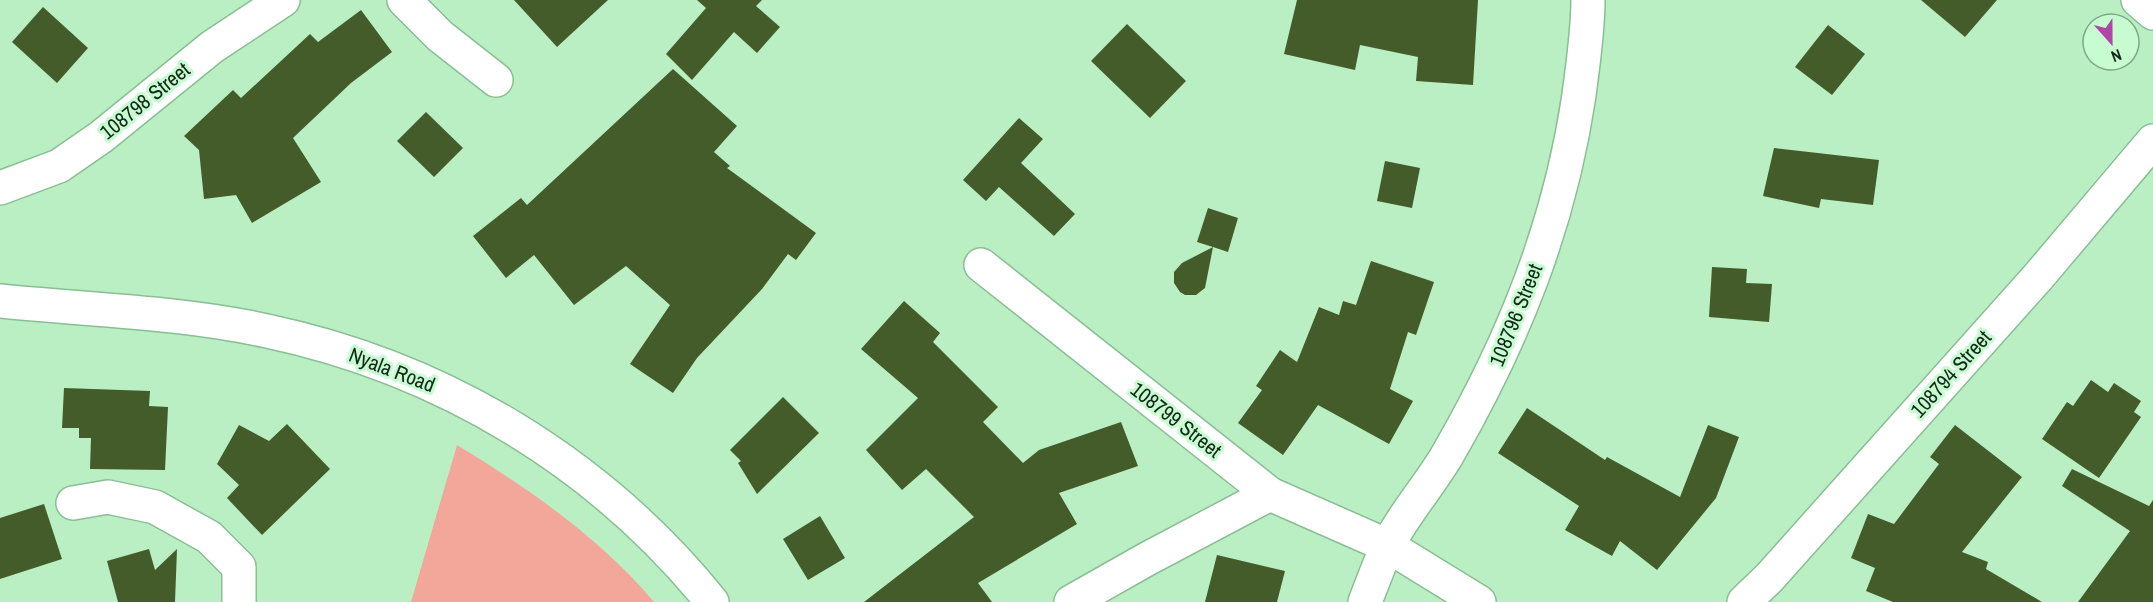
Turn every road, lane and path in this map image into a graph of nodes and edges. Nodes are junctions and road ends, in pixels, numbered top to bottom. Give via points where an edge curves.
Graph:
1 (283, 0) edge
2 (404, 0) edge
3 (1588, 0) edge
4 (2138, 0) edge
5 (2153, 13) edge
6 (496, 80) dead end
7 (2153, 141) edge
8 (0, 188) edge
9 (981, 265) dead end
10 (0, 301) edge
11 (1270, 494) junction
12 (73, 503) dead end
13 (1388, 546) junction
14 (239, 602) edge
15 (712, 602) edge
16 (1071, 602) edge
17 (1365, 602) edge
18 (1479, 602) edge
19 (1744, 602) edge

1 - 8 street, 108798 Street via 212,47 59,166
2 - 6 street via 440,36
3 - 13 street, 108796 Street via 1572,138 1559,200 1535,271 1496,366 1448,454
4 - 5 street
7 - 19 street, 108794 Street via 2030,286
9 - 11 street, 108799 Street
10 - 15 street, Nyala Road via 266,330 382,363 438,386 491,413 595,484 643,526
11 - 13 street, 108799 Street
11 - 16 street
12 - 14 street via 108,497 155,507 209,537 239,567
13 - 17 street, 108796 Street
13 - 18 street

